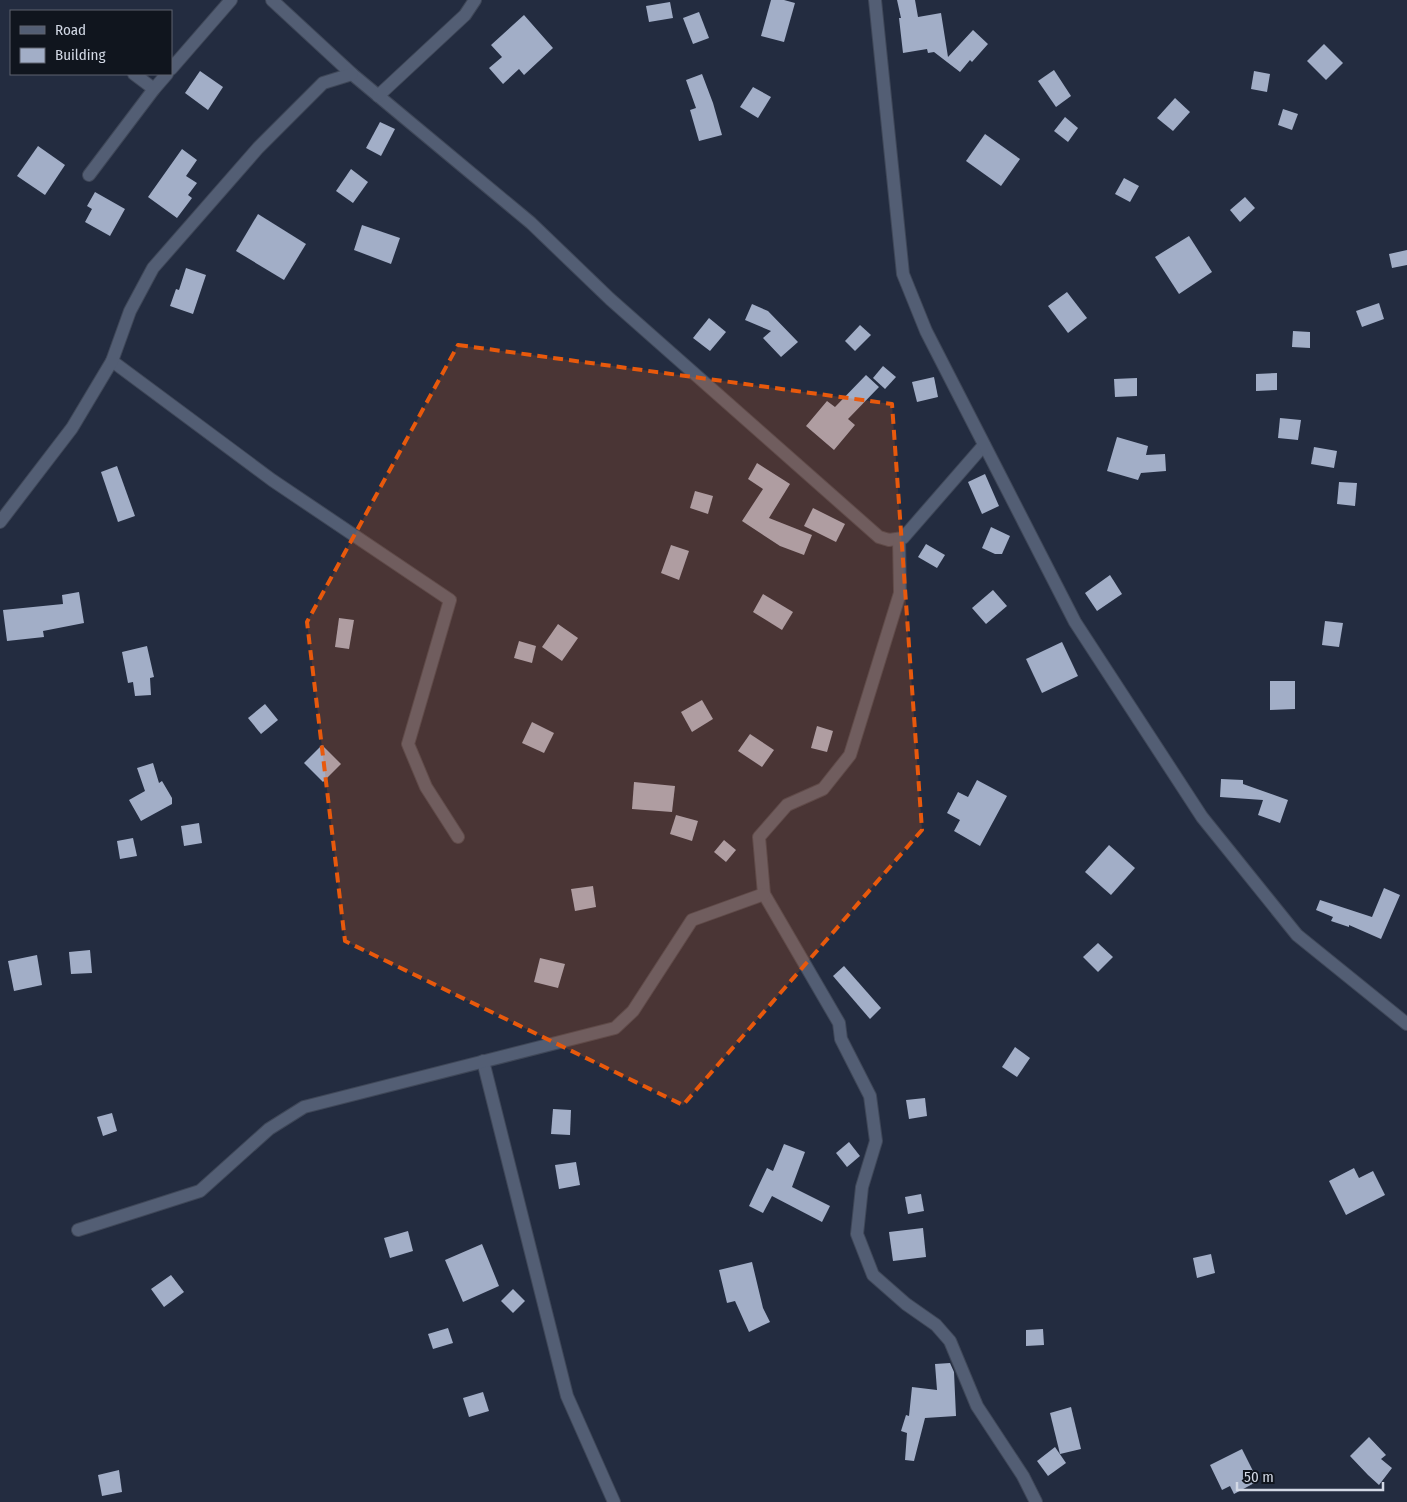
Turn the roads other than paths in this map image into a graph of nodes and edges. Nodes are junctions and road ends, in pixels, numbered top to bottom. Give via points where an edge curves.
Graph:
1 (232, 0) edge
2 (272, 0) edge
3 (475, 0) edge
4 (875, 0) edge
5 (172, 67) edge
6 (352, 74) junction
7 (135, 75) edge
8 (166, 75) edge
9 (154, 89) junction
10 (378, 96) junction
11 (89, 175) dead end
12 (112, 361) junction
13 (984, 445) junction
14 (0, 522) edge
15 (899, 539) junction
16 (458, 837) dead end
17 (764, 894) junction
18 (1407, 1024) edge
19 (483, 1061) junction
20 (78, 1230) dead end
21 (614, 1502) edge
22 (1036, 1502) edge

1 - 5 street
2 - 6 street
3 - 10 street via 465,15
4 - 13 street via 904,274 926,331
6 - 10 street
6 - 12 street via 324,83 258,148 154,268 130,311
7 - 9 street
8 - 9 street
9 - 11 street
10 - 15 street via 531,223 610,299 879,537
12 - 14 street via 72,428
12 - 16 street via 272,480 450,600 408,744 426,787
13 - 15 street
13 - 18 street via 1075,622 1202,817 1296,935
15 - 17 street via 900,592 850,755 823,789 787,805 759,837
17 - 19 street via 692,920 633,1012 615,1028
17 - 22 street via 839,1023 841,1039 870,1096 876,1141 862,1187 857,1234 873,1275 936,1325 950,1341 977,1406 1023,1476
19 - 20 street via 304,1107 269,1129 200,1190
19 - 21 street via 566,1396

